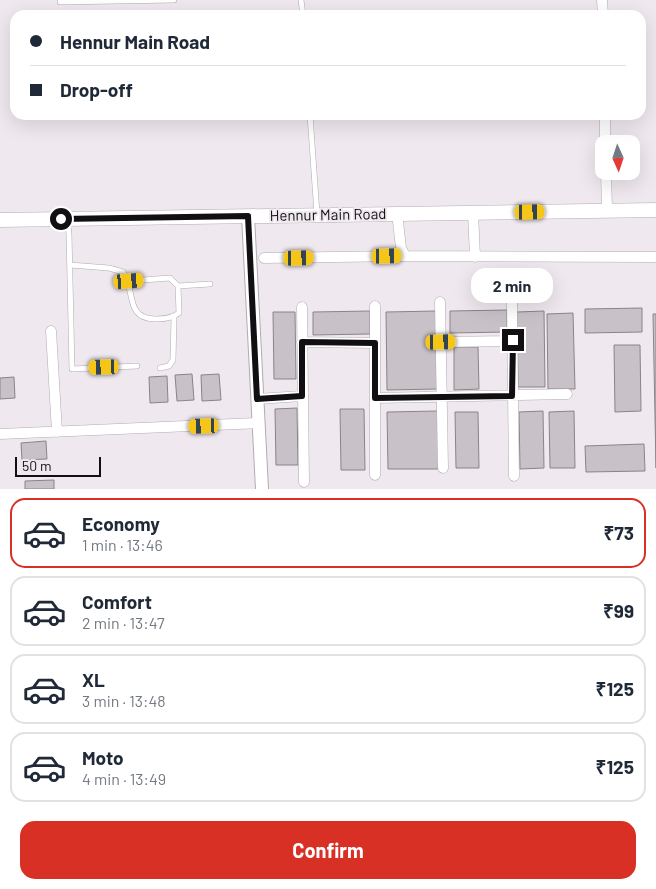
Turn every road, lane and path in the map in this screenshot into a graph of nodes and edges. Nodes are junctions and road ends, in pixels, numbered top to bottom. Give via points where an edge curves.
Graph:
1 (174, 0) edge
2 (60, 2) dead end
3 (310, 120) edge
4 (605, 120) edge
5 (605, 135) edge
6 (606, 180) edge
7 (607, 210) junction
8 (656, 210) edge
9 (472, 212) junction
10 (397, 214) junction
11 (317, 215) junction
12 (248, 216) junction
13 (67, 219) junction
14 (0, 220) edge
15 (405, 256) junction
16 (475, 257) junction
17 (656, 257) edge
18 (264, 258) dead end
19 (70, 265) junction
20 (129, 281) junction
21 (210, 284) dead end
22 (178, 286) junction
23 (440, 302) dead end
24 (512, 303) dead end
25 (374, 306) dead end
26 (302, 307) dead end
27 (174, 317) junction
28 (51, 331) dead end
29 (513, 340) junction
30 (302, 342) junction
31 (441, 342) junction
32 (375, 343) junction
33 (136, 366) dead end
34 (160, 368) dead end
35 (567, 394) dead end
36 (302, 396) junction
37 (512, 396) junction
38 (442, 397) junction
39 (375, 398) junction
40 (257, 399) junction
41 (259, 423) junction
42 (57, 432) junction
43 (0, 434) edge
44 (443, 468) dead end
45 (375, 474) dead end
46 (514, 476) dead end
47 (304, 482) dead end
48 (262, 489) edge

1 - 2 lane
3 - 11 lane
4 - 5 street
6 - 7 street
7 - 8 main road, Hennur Main Road
7 - 9 main road, Hennur Main Road
9 - 10 main road, Hennur Main Road
9 - 16 street
10 - 11 main road, Hennur Main Road
10 - 15 street
11 - 12 main road, Hennur Main Road
12 - 13 main road, Hennur Main Road
12 - 40 street
13 - 14 main road, Hennur Main Road
13 - 19 lane
15 - 16 street
15 - 18 street
16 - 17 street
19 - 20 lane via 109,268 123,272
19 - 33 lane via 72,369
20 - 22 lane via 170,278
20 - 27 lane via 131,304 137,313 148,320
21 - 22 lane
22 - 27 lane via 179,314
23 - 31 street
24 - 29 street
25 - 32 street
26 - 30 street
27 - 34 lane via 173,360 169,366
28 - 42 street
29 - 31 street
29 - 37 street
30 - 32 street
30 - 36 street
31 - 38 street
32 - 39 street
35 - 37 street
36 - 40 street
36 - 47 street
37 - 38 street
37 - 46 street
38 - 39 street
38 - 44 street
39 - 45 street
40 - 41 street
41 - 42 street
41 - 48 street
42 - 43 street

